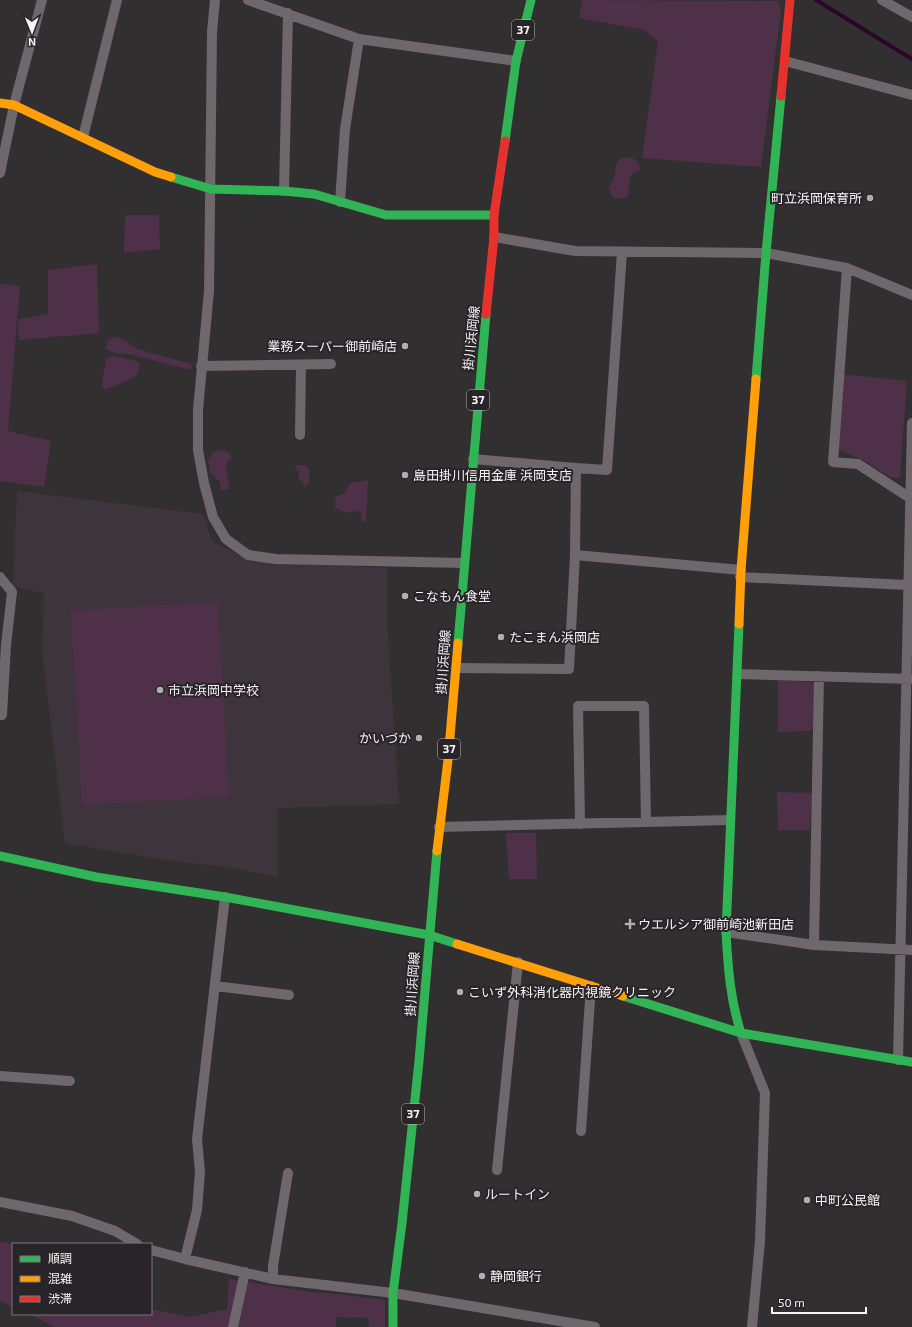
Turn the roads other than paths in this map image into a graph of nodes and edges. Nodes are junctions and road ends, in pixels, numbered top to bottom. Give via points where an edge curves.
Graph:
1 (42, 0) edge
2 (117, 0) edge
3 (215, 0) edge
4 (248, 0) edge
5 (531, 0) edge
6 (790, 0) edge
7 (882, 0) edge
8 (288, 13) junction
9 (912, 17) edge
10 (359, 39) junction
11 (516, 61) junction
12 (784, 61) junction
13 (912, 95) edge
14 (0, 103) edge
15 (14, 105) junction
16 (83, 137) junction
17 (0, 173) edge
18 (211, 189) junction
19 (284, 191) junction
20 (340, 202) junction
21 (494, 214) junction
22 (494, 237) junction
23 (622, 252) junction
24 (766, 253) junction
25 (847, 268) junction
26 (912, 295) edge
27 (331, 364) dead end
28 (302, 365) junction
29 (202, 366) junction
30 (912, 423) edge
31 (300, 435) dead end
32 (473, 459) junction
33 (576, 468) junction
34 (910, 498) junction
35 (575, 555) junction
36 (464, 563) junction
37 (740, 573) junction
38 (0, 577) edge
39 (908, 585) junction
40 (456, 668) junction
41 (738, 674) junction
42 (819, 676) junction
43 (909, 679) edge
44 (0, 714) edge
45 (730, 820) junction
46 (646, 822) junction
47 (580, 824) junction
48 (439, 827) junction
49 (0, 856) edge
50 (225, 897) junction
51 (726, 932) junction
52 (429, 935) junction
53 (814, 945) junction
54 (900, 950) junction
55 (912, 950) edge
56 (518, 962) junction
57 (215, 986) junction
58 (591, 986) junction
59 (289, 994) dead end
60 (741, 1032) junction
61 (898, 1060) junction
62 (912, 1062) edge
63 (0, 1076) edge
64 (70, 1081) dead end
65 (581, 1131) dead end
66 (497, 1170) dead end
67 (288, 1173) dead end
68 (0, 1202) edge
69 (135, 1243) edge
70 (152, 1250) edge
71 (185, 1260) junction
72 (244, 1272) junction
73 (273, 1279) junction
74 (393, 1293) junction
75 (234, 1327) edge
76 (393, 1327) edge
77 (595, 1327) edge
78 (752, 1327) edge

1 - 15 street
2 - 16 street
3 - 18 street via 212,32
4 - 8 street
5 - 11 street, 掛川浜岡線 / 37
6 - 12 street
7 - 9 street
8 - 10 street
8 - 19 street
10 - 11 street
10 - 20 street via 345,129
11 - 21 street, 掛川浜岡線 / 37
12 - 13 street
12 - 24 street
14 - 15 street
15 - 16 street
15 - 17 street
16 - 18 street via 155,172
18 - 19 street
18 - 29 street via 209,291
19 - 20 street via 314,194
20 - 21 street via 386,215
21 - 22 street, 掛川浜岡線 / 37
22 - 23 street via 575,251
22 - 32 street, 掛川浜岡線 / 37
23 - 24 street
23 - 33 street via 607,470
24 - 25 street
24 - 37 street
25 - 26 street
25 - 34 street via 833,462 858,464
27 - 28 street
28 - 29 street
28 - 31 street
29 - 36 street via 198,450 213,517 226,539 248,555 276,560
30 - 34 street
32 - 33 street
32 - 36 street, 掛川浜岡線 / 37
33 - 35 street
34 - 39 street
35 - 37 street
35 - 40 street via 569,669
36 - 40 street, 掛川浜岡線 / 37
37 - 39 street
37 - 41 street
38 - 44 street via 12,592
39 - 43 street
40 - 48 street, 掛川浜岡線 / 37
41 - 42 street
41 - 45 street
42 - 43 street
42 - 53 street
43 - 54 street
45 - 46 street
45 - 51 street
46 - 47 street
46 - 47 street via 644,706 578,706
47 - 48 street
48 - 52 street, 掛川浜岡線 / 37
49 - 50 street via 96,877
50 - 52 street
50 - 57 street
51 - 53 street
51 - 60 street via 733,1004
52 - 56 street
52 - 74 street, 掛川浜岡線 / 37 via 419,1061
53 - 54 street
54 - 55 street
54 - 61 street
56 - 58 street
56 - 66 street
57 - 59 street
57 - 71 street via 197,1139 200,1172 197,1210
58 - 60 street
58 - 65 street
60 - 61 street
60 - 78 street via 765,1093 760,1241
61 - 62 street
63 - 64 street
67 - 73 street
68 - 69 street via 72,1216 115,1231
70 - 71 street
71 - 72 street
72 - 73 street
72 - 75 street
73 - 74 street
74 - 76 street, 掛川浜岡線 / 37
74 - 77 street

